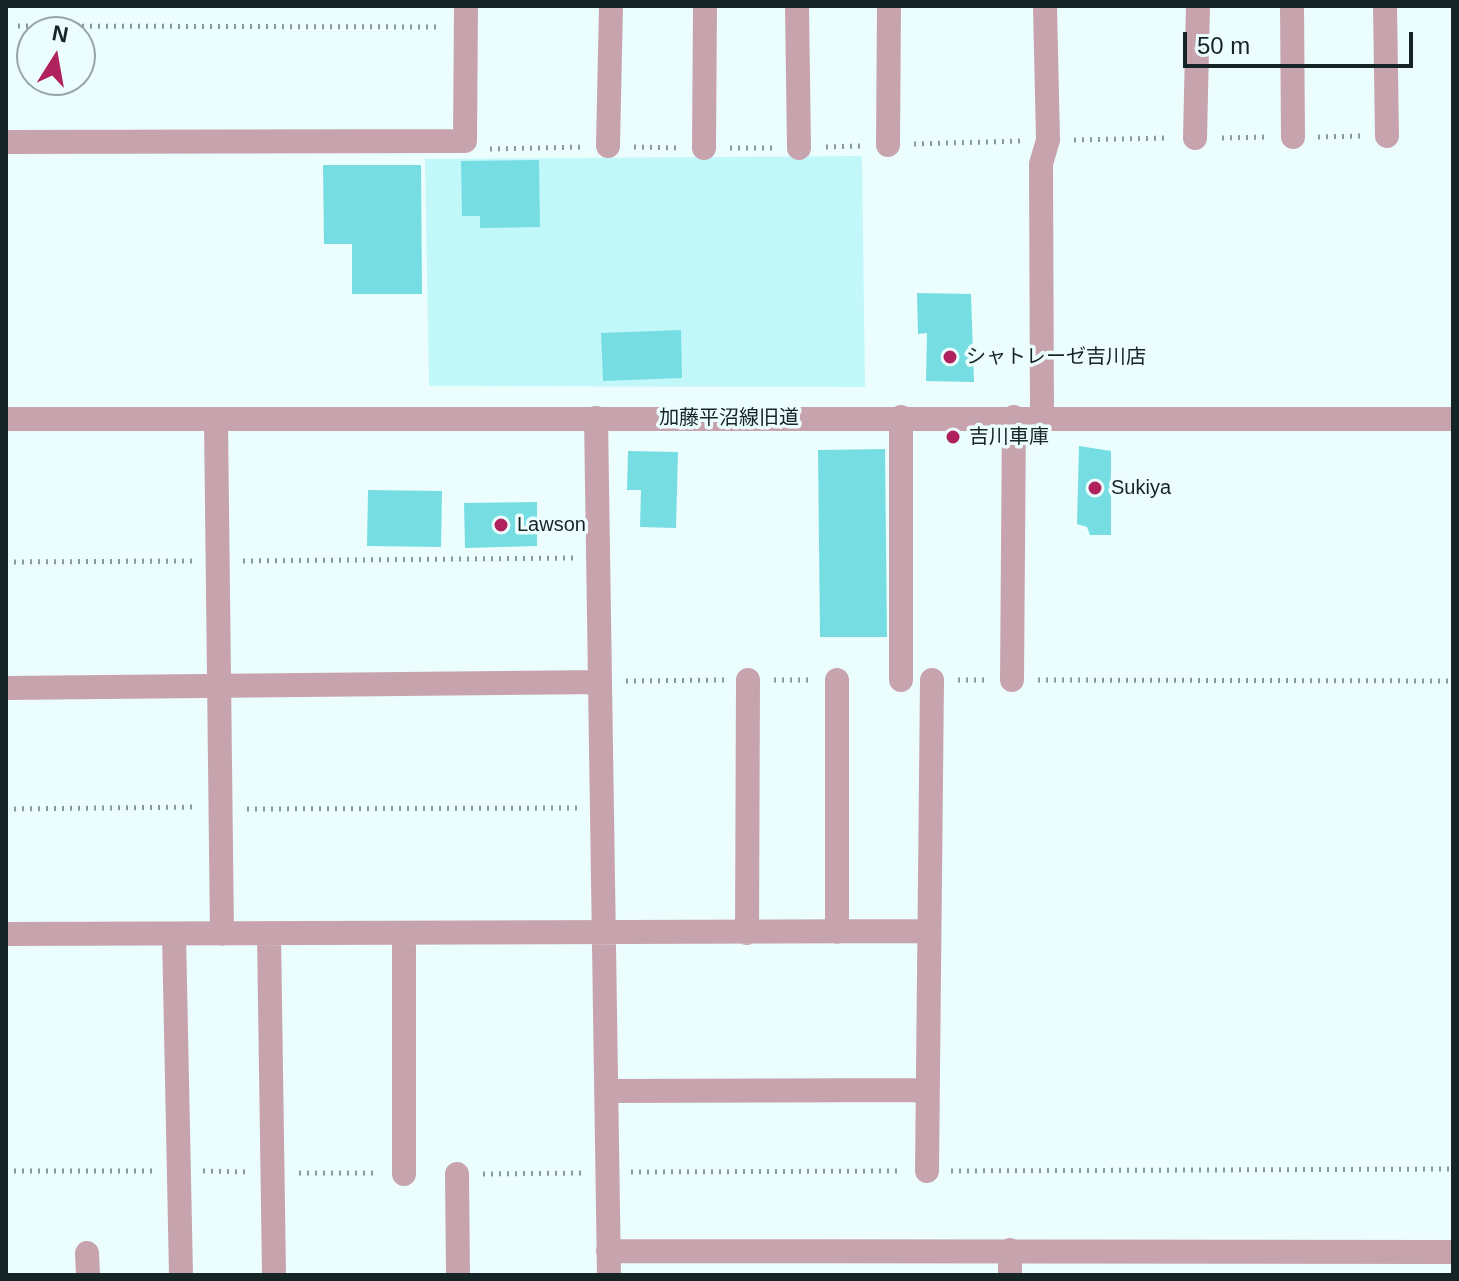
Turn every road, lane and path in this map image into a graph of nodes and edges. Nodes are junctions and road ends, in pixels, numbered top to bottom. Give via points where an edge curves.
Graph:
1 (611, 6) edge
2 (705, 6) edge
3 (797, 6) edge
4 (889, 6) edge
5 (1045, 6) edge
6 (1198, 6) edge
7 (1292, 6) edge
8 (1385, 6) edge
9 (466, 16) edge
10 (96, 24) edge
11 (1387, 136) joint
12 (1293, 137) junction
13 (1195, 138) junction
14 (1048, 140) junction
15 (465, 141) junction
16 (6, 142) edge
17 (888, 145) junction
18 (608, 146) junction
19 (704, 148) junction
20 (799, 148) junction
21 (1042, 416) junction
22 (901, 417) junction
23 (1014, 417) junction
24 (596, 418) junction
25 (6, 419) edge
26 (1453, 419) edge
27 (216, 421) junction
28 (599, 558) junction
29 (216, 561) junction
30 (6, 562) edge
31 (748, 680) dead end
32 (837, 680) dead end
33 (901, 680) dead end
34 (932, 680) dead end
35 (1012, 680) dead end
36 (600, 682) junction
37 (217, 686) junction
38 (6, 688) edge
39 (219, 807) junction
40 (602, 808) junction
41 (6, 809) edge
42 (928, 931) junction
43 (837, 932) junction
44 (747, 933) junction
45 (6, 934) edge
46 (174, 934) junction
47 (222, 934) junction
48 (269, 934) junction
49 (404, 934) junction
50 (603, 934) junction
51 (925, 1090) junction
52 (606, 1091) junction
53 (1453, 1169) edge
54 (6, 1171) edge
55 (180, 1171) junction
56 (927, 1171) junction
57 (607, 1172) junction
58 (273, 1173) junction
59 (404, 1174) joint
60 (457, 1174) joint
61 (1010, 1250) junction
62 (1453, 1252) edge
63 (609, 1263) edge
64 (181, 1275) edge
65 (274, 1275) edge
66 (458, 1275) edge
67 (1010, 1275) edge

1 - 18 street
2 - 19 street
3 - 20 street
4 - 17 street
5 - 14 street
6 - 13 street
7 - 12 street
8 - 11 street
9 - 10 path
9 - 15 street
11 - 12 path
12 - 13 path
13 - 14 path
14 - 17 path
14 - 21 street via 1041,164
15 - 16 street
15 - 18 path via 473,150
17 - 20 path
18 - 19 path
19 - 20 path
21 - 23 street, 加藤平沼線旧道
21 - 26 street, 加藤平沼線旧道
22 - 23 street, 加藤平沼線旧道
22 - 24 street, 加藤平沼線旧道
22 - 33 street
23 - 35 street
24 - 27 street, 加藤平沼線旧道
24 - 28 street
25 - 27 street, 加藤平沼線旧道
27 - 29 street
28 - 29 path
28 - 36 street
29 - 30 path
29 - 37 street
31 - 44 street
32 - 43 street
34 - 42 street
36 - 37 street
36 - 40 street
37 - 38 street
37 - 39 street
39 - 40 path
39 - 41 path
39 - 47 street
40 - 50 street
42 - 43 street
42 - 51 street
43 - 44 street
44 - 50 street
45 - 46 street
46 - 47 street
46 - 55 street
47 - 48 street
48 - 49 street
48 - 58 street
49 - 50 street
49 - 59 street
50 - 52 street
51 - 52 street
51 - 56 street
52 - 57 street
53 - 56 path
54 - 55 path
55 - 58 path
55 - 64 street
56 - 57 path
57 - 60 path
57 - 63 street
58 - 59 path
58 - 65 street
60 - 66 street
61 - 62 street
61 - 63 street
61 - 67 street

